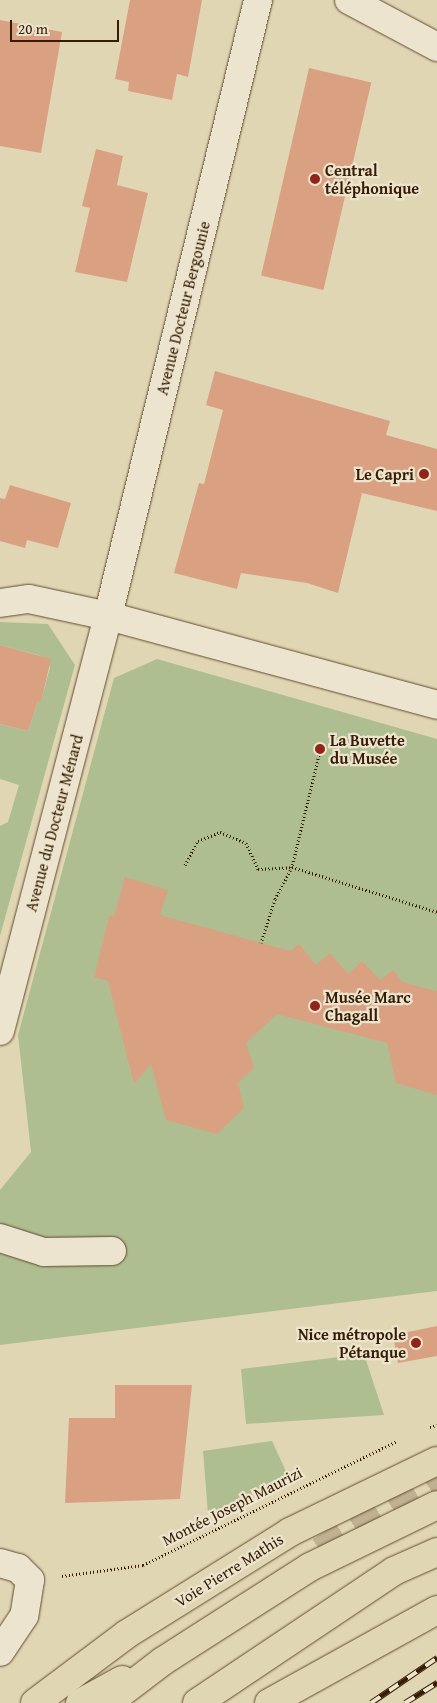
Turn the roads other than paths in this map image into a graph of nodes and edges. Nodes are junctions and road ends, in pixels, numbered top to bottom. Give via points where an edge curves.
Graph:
1 (258, 0) edge
2 (349, 0) edge
3 (437, 47) edge
4 (0, 603) edge
5 (108, 616) junction
6 (437, 705) edge
7 (0, 1031) edge
8 (0, 1238) edge
9 (112, 1251) dead end
10 (437, 1462) edge
11 (437, 1505) edge
12 (437, 1552) edge
13 (0, 1563) edge
14 (437, 1610) edge
15 (0, 1652) edge
16 (35, 1703) edge
17 (80, 1703) edge
18 (92, 1703) edge
19 (108, 1703) edge
20 (197, 1703) edge
21 (270, 1703) edge

1 - 5 street, Avenue Docteur Bergounie
2 - 3 street
4 - 5 street via 29,599
5 - 6 street
5 - 7 street, Avenue du Docteur Ménard
8 - 9 street via 44,1252
10 - 16 highway, Voie Pierre Mathis via 290,1532 127,1634
11 - 19 highway via 310,1567 163,1661
12 - 20 highway via 394,1571
13 - 15 street via 18,1568 30,1580 24,1616
14 - 21 highway
17 - 18 highway via 134,1673

